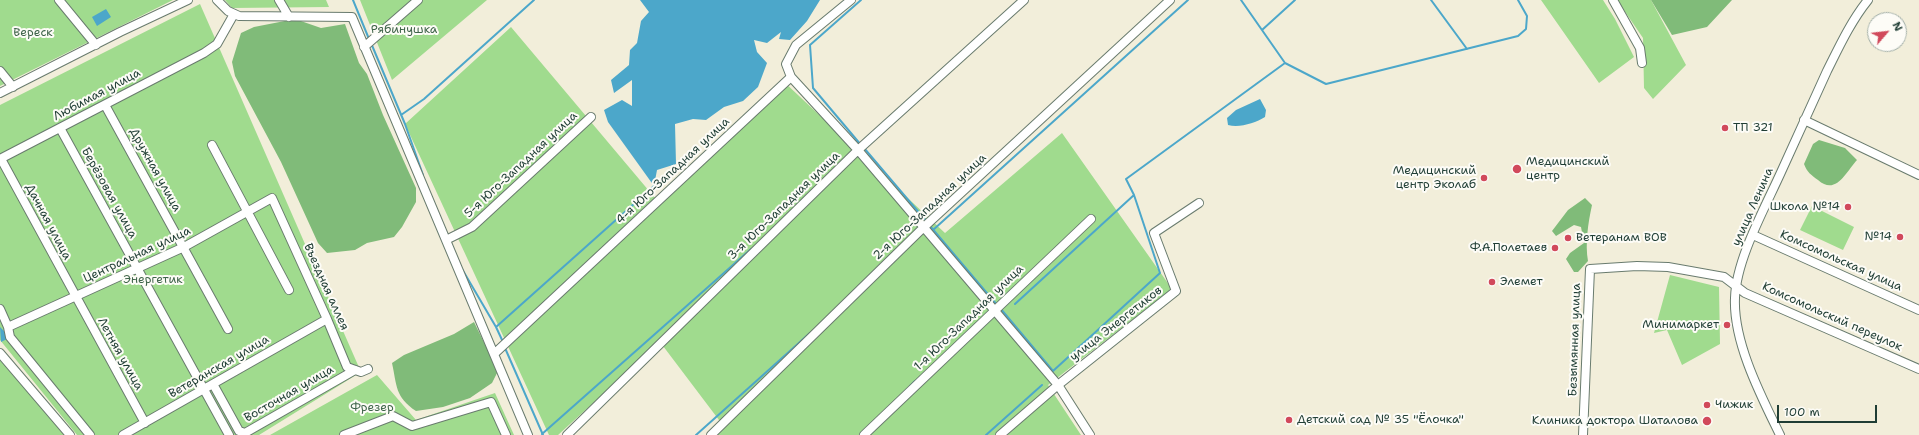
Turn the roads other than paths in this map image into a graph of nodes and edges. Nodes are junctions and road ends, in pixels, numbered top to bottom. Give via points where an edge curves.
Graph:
1 (59, 0) edge
2 (188, 0) edge
3 (217, 0) edge
4 (278, 0) edge
5 (418, 0) edge
6 (851, 0) edge
7 (1024, 0) edge
8 (1170, 0) edge
9 (1613, 0) edge
10 (1868, 0) edge
11 (173, 3) edge
12 (234, 14) junction
13 (289, 17) junction
14 (96, 45) junction
15 (364, 47) junction
16 (1642, 63) dead end
17 (0, 71) edge
18 (791, 77) junction
19 (13, 87) junction
20 (0, 93) edge
21 (105, 105) junction
22 (592, 117) dead end
23 (1804, 120) junction
24 (60, 128) junction
25 (212, 145) dead end
26 (858, 150) junction
27 (0, 159) edge
28 (1919, 174) edge
29 (272, 198) joint
30 (1198, 203) dead end
31 (247, 212) junction
32 (1091, 219) dead end
33 (924, 228) junction
34 (1753, 235) junction
35 (446, 240) junction
36 (184, 247) junction
37 (138, 269) junction
38 (1590, 270) joint
39 (1736, 286) junction
40 (289, 290) dead end
41 (74, 297) junction
42 (0, 309) edge
43 (995, 310) junction
44 (1919, 310) edge
45 (327, 319) junction
46 (8, 327) junction
47 (228, 329) dead end
48 (0, 353) edge
49 (494, 354) junction
50 (368, 369) dead end
51 (1919, 369) edge
52 (355, 370) junction
53 (213, 384) junction
54 (1058, 385) junction
55 (205, 389) junction
56 (144, 423) junction
57 (70, 435) edge
58 (90, 435) edge
59 (123, 435) edge
60 (229, 435) edge
61 (344, 435) edge
62 (506, 435) edge
63 (528, 435) edge
64 (567, 435) edge
65 (711, 435) edge
66 (864, 435) edge
67 (1000, 435) edge
68 (1090, 435) edge
69 (1583, 435) edge
70 (1780, 435) edge

1 - 14 street
2 - 11 street
3 - 12 street
4 - 13 street
5 - 15 street
6 - 18 street via 796,45 786,64
7 - 26 street, 3-я Юго-Западная улица
8 - 33 street, 2-я Юго-Западная улица
9 - 16 street via 1640,48
10 - 23 street, улица Ленина via 1842,42
11 - 14 street
12 - 13 street
12 - 21 street, Любимая улица via 217,44
13 - 15 street via 352,17
14 - 19 street
15 - 35 street
17 - 19 street
18 - 26 street
18 - 49 street, 4-я Юго-Западная улица
19 - 20 street
21 - 24 street, Любимая улица
21 - 36 street, Дружная улица
22 - 35 street, 5-я Юго-Западная улица via 472,227
23 - 28 street
23 - 34 street, улица Ленина
24 - 27 street, Любимая улица
24 - 37 street, Берёзовая улица
25 - 31 street
26 - 33 street
26 - 64 street, 3-я Юго-Западная улица
27 - 41 street, Дачная улица
29 - 31 street, Центральная улица
29 - 45 street, Въездная аллея
30 - 54 street, улица Энергетиков via 1154,233 1176,292
31 - 36 street, Центральная улица
31 - 40 street
32 - 43 street, 1-я Юго-Западная улица
33 - 43 street
33 - 65 street, 2-я Юго-Западная улица
34 - 39 street, улица Ленина
34 - 44 street, Комсомольская улица
35 - 49 street
36 - 37 street, Центральная улица
36 - 47 street, Дружная улица
37 - 41 street, Центральная улица
37 - 55 street, Берёзовая улица
38 - 39 street, Комсомольский переулок via 1637,266 1668,267 1724,277
38 - 69 street, Безымянная улица
39 - 51 street, Комсомольский переулок via 1745,293
39 - 70 street, улица Ленина via 1740,338 1756,383
41 - 46 street, Центральная улица
41 - 56 street, Летняя улица
42 - 46 street
43 - 54 street
43 - 66 street, 1-я Юго-Западная улица
45 - 52 street, Въездная аллея via 347,367
45 - 53 street, Ветеранская улица
46 - 58 street via 10,337
48 - 57 street
49 - 63 street
50 - 52 street via 361,372
52 - 53 street, Восточная улица via 244,433 239,430
53 - 55 street, Ветеранская улица
54 - 67 street, улица Энергетиков
54 - 68 street
55 - 56 street, Ветеранская улица
55 - 60 street, Берёзовая улица
56 - 59 street, Ветеранская улица
61 - 62 street via 393,416 412,426 491,402

